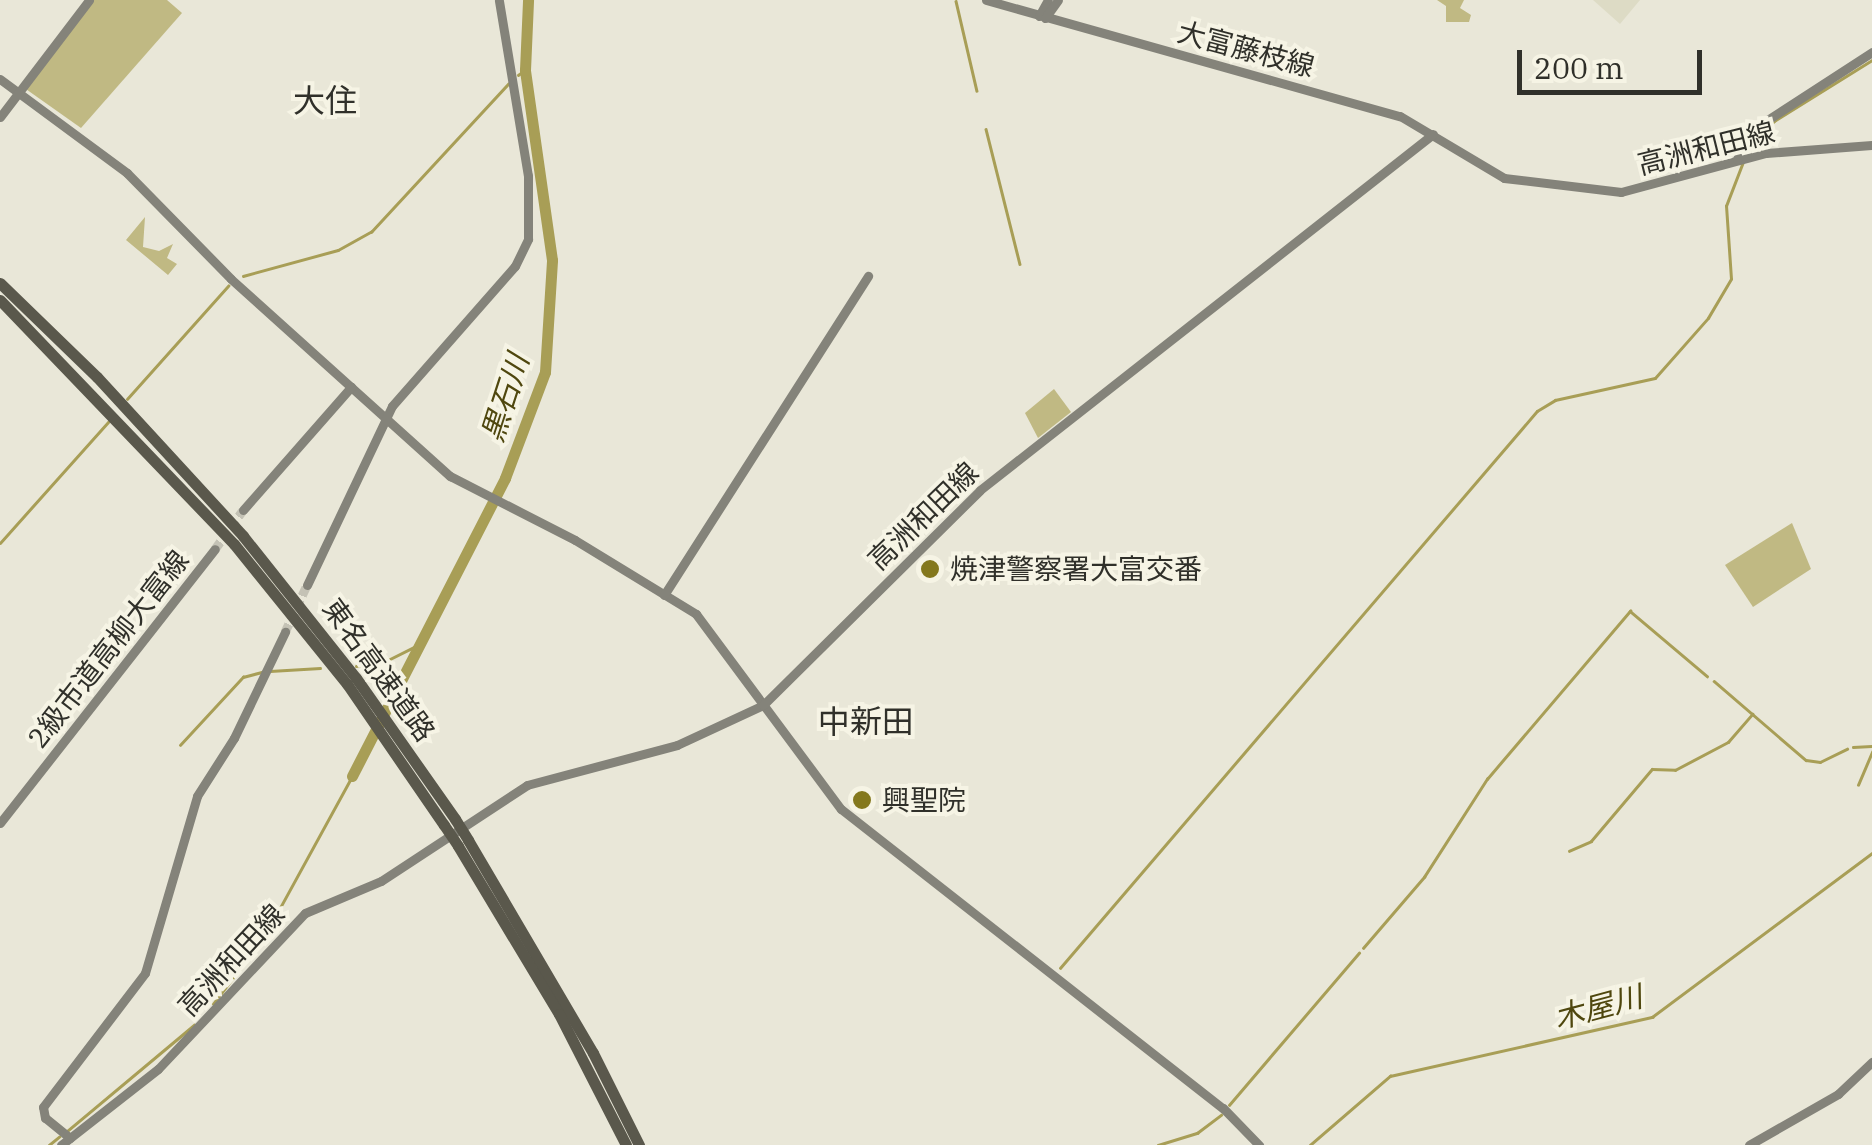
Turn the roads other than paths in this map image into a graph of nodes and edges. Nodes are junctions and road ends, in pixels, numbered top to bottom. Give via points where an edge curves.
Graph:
1 (90, 0) edge
2 (499, 0) edge
3 (986, 0) edge
4 (1048, 0) edge
5 (1058, 0) edge
6 (1042, 17) junction
7 (1872, 52) edge
8 (0, 78) edge
9 (20, 91) junction
10 (0, 117) edge
11 (1433, 134) junction
12 (1872, 145) edge
13 (1743, 158) junction
14 (868, 276) dead end
15 (0, 283) edge
16 (0, 300) edge
17 (351, 387) junction
18 (385, 418) junction
19 (243, 510) tunnel mouth
20 (215, 549) tunnel mouth
21 (307, 585) tunnel mouth
22 (664, 595) junction
23 (285, 632) tunnel mouth
24 (764, 705) junction
25 (374, 712) junction
26 (0, 824) edge
27 (463, 843) junction
28 (1872, 1062) edge
29 (70, 1138) junction
30 (61, 1145) edge
31 (626, 1145) edge
32 (639, 1145) edge
33 (1259, 1145) edge
34 (1749, 1145) edge

1 - 9 street
2 - 18 street via 528,176 528,239 514,266
3 - 6 street, 大富藤枝線
4 - 6 street
5 - 6 street
6 - 11 street, 大富藤枝線 via 1400,116
7 - 13 street via 1758,126
8 - 9 street
9 - 10 street
9 - 17 street via 127,173
11 - 13 street, 高洲和田線 via 1504,178 1621,192
11 - 24 street, 高洲和田線 via 980,490
12 - 13 street, 高洲和田線
14 - 22 street
15 - 25 highway, 東名高速道路 via 189,475
16 - 25 highway, 東名高速道路 via 234,544
17 - 18 street
17 - 19 street
18 - 21 street
18 - 22 street via 485,499 573,539
20 - 26 street, 2級市道高柳大富線
22 - 24 street via 705,622
23 - 29 street via 234,738 197,796 145,973 43,1108 45,1118
24 - 29 street, 高洲和田線 via 677,745 528,785 381,881 305,913 169,1058
24 - 33 street via 842,808 1223,1108
25 - 27 highway, 東名高速道路, bridge
25 - 27 highway, 東名高速道路, bridge via 382,734
27 - 31 highway, 東名高速道路
27 - 32 highway, 東名高速道路 via 593,1053
28 - 34 street via 1838,1094
29 - 30 street, 高洲和田線

